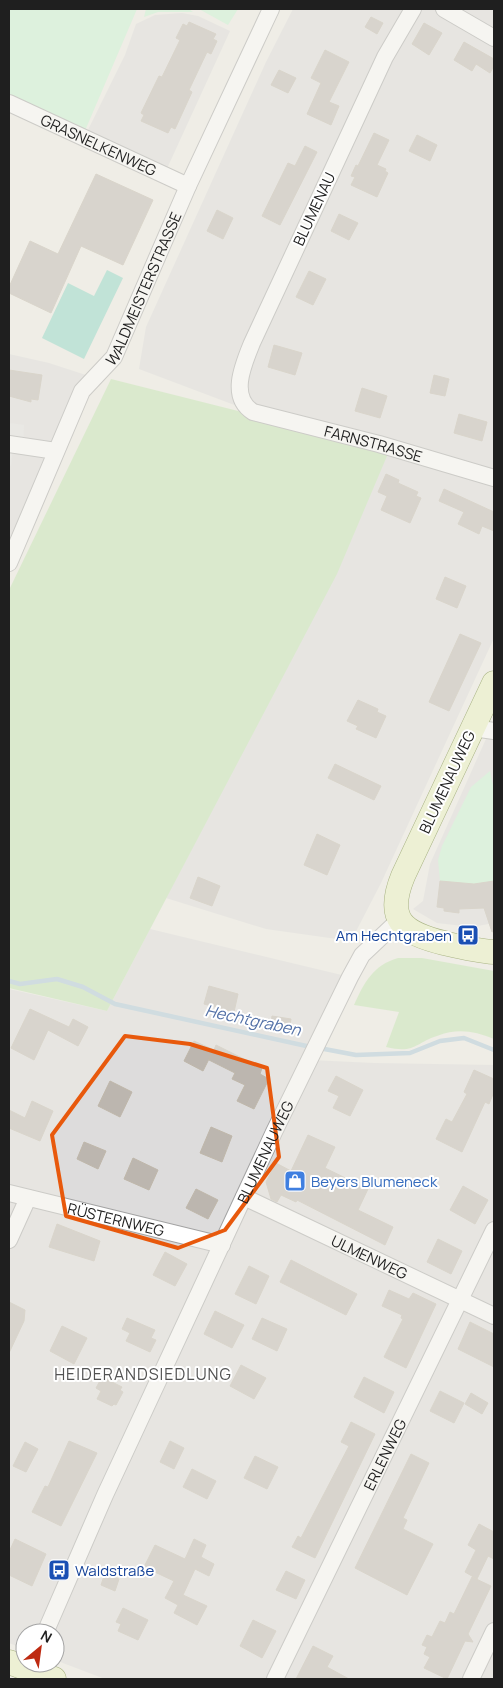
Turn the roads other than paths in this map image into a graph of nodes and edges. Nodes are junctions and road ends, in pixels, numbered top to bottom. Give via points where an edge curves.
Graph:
1 (271, 9) edge
2 (413, 9) edge
3 (444, 9) edge
4 (494, 38) edge
5 (9, 103) edge
6 (188, 186) junction
7 (253, 412) joint
8 (9, 444) edge
9 (56, 451) junction
10 (494, 478) edge
11 (9, 563) edge
12 (494, 683) edge
13 (484, 729) edge
14 (398, 920) junction
15 (494, 952) edge
16 (9, 1193) edge
17 (28, 1198) junction
18 (244, 1198) junction
19 (494, 1230) edge
20 (9, 1240) edge
21 (222, 1245) junction
22 (460, 1299) junction
23 (494, 1316) edge
24 (48, 1623) edge
25 (494, 1631) edge
26 (40, 1673) edge
27 (54, 1679) edge
28 (275, 1679) edge
29 (471, 1679) edge

1 - 6 street, WALDMEISTERSTRASSE
2 - 7 street, BLUMENAU via 385,57 245,359 240,398 244,406
3 - 4 street
5 - 6 street, GRASNELKENWEG
6 - 9 street, WALDMEISTERSTRASSE via 114,357 82,391
7 - 10 street, FARNSTRASSE
8 - 9 street
9 - 11 street, WALDMEISTERSTRASSE
12 - 13 street, BLUMENAUWEG
13 - 14 street, BLUMENAUWEG via 398,888 395,902
14 - 15 street via 407,930 431,940
14 - 18 street, BLUMENAUWEG via 362,955
16 - 17 street, RÜSTERNWEG
17 - 20 street
17 - 21 street, RÜSTERNWEG
18 - 21 street, BLUMENAUWEG
18 - 22 street, ULMENWEG
19 - 22 street, ERLENWEG
21 - 24 street, BLUMENAUWEG
22 - 23 street, ULMENWEG
22 - 28 street, ERLENWEG
25 - 29 street
26 - 27 street

